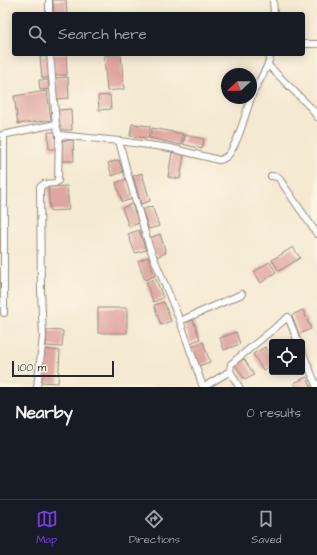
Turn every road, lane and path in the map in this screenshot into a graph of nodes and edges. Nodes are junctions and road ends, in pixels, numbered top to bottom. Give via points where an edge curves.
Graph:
1 (49, 0) edge
2 (273, 0) edge
3 (49, 12) edge
4 (274, 12) edge
5 (305, 44) edge
6 (317, 44) edge
7 (50, 56) edge
8 (270, 56) edge
9 (268, 65) junction
10 (317, 117) edge
11 (56, 124) junction
12 (2, 135) edge
13 (59, 135) junction
14 (119, 141) junction
15 (271, 176) dead end
16 (317, 234) edge
17 (242, 294) dead end
18 (4, 313) dead end
19 (180, 321) junction
20 (297, 339) edge
21 (305, 357) edge
22 (230, 371) junction
23 (316, 378) edge
24 (37, 387) edge
25 (204, 387) edge
26 (239, 387) edge
27 (317, 387) edge

1 - 3 street
2 - 4 street
5 - 6 street
7 - 11 street
8 - 9 street
9 - 10 street
9 - 14 street via 253,93 230,154 225,159
11 - 12 street
11 - 13 street
12 - 18 street
13 - 14 street
13 - 24 street via 58,181 44,184 40,188 43,337
14 - 19 street via 149,246
15 - 16 street via 278,177
17 - 19 street
19 - 25 street
20 - 22 street via 288,317 231,364
21 - 23 street
22 - 25 street
22 - 26 street
23 - 27 street

